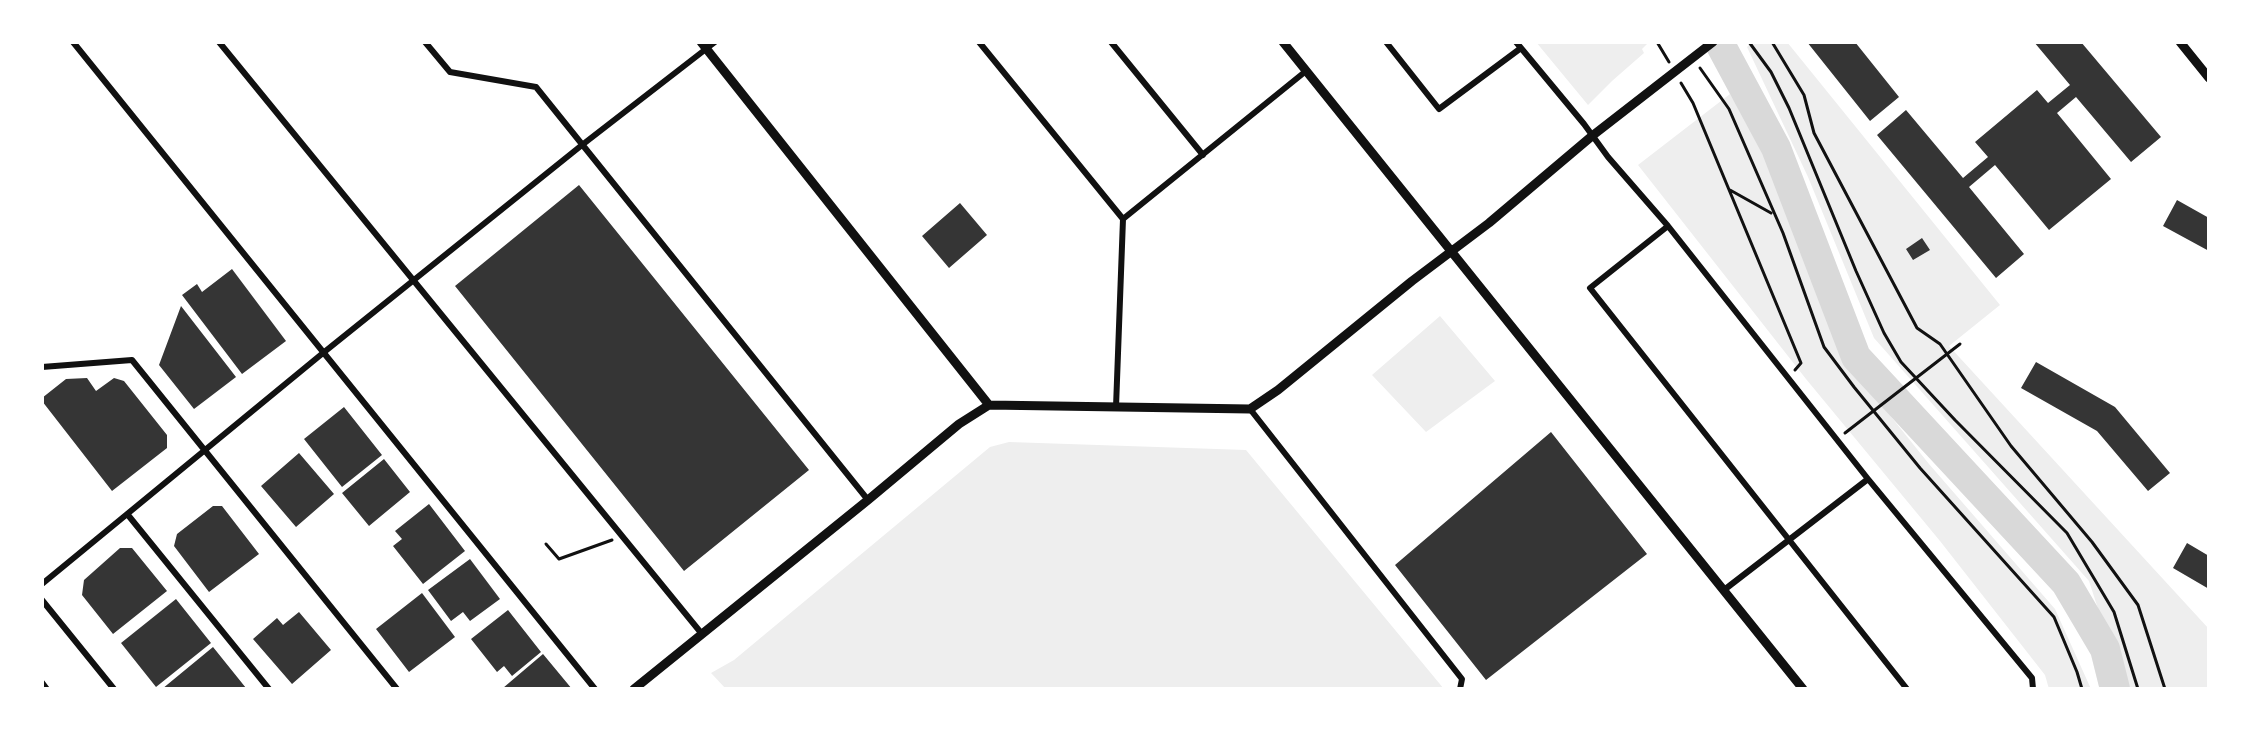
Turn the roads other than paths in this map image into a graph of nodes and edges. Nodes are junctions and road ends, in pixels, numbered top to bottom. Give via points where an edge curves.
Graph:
1 (73, 42) edge
2 (219, 42) edge
3 (425, 42) edge
4 (715, 42) edge
5 (980, 42) edge
6 (1111, 42) edge
7 (1283, 42) edge
8 (1386, 42) edge
9 (1713, 42) edge
10 (2180, 42) edge
11 (704, 45) edge
12 (1518, 45) edge
13 (1306, 71) junction
14 (2209, 78) edge
15 (1592, 136) junction
16 (582, 145) junction
17 (1203, 155) junction
18 (1123, 219) junction
19 (1668, 226) junction
20 (1451, 251) junction
21 (414, 282) junction
22 (323, 353) junction
23 (42, 367) edge
24 (989, 405) junction
25 (1116, 407) junction
26 (1250, 409) junction
27 (204, 450) junction
28 (1868, 479) junction
29 (868, 500) junction
30 (128, 515) junction
31 (1789, 538) junction
32 (42, 584) edge
33 (1724, 590) junction
34 (42, 600) edge
35 (702, 634) junction
36 (42, 681) edge
37 (48, 689) edge
38 (114, 689) edge
39 (269, 689) edge
40 (397, 689) edge
41 (595, 689) edge
42 (634, 689) edge
43 (1461, 689) edge
44 (1803, 689) edge
45 (1906, 689) edge
46 (2033, 689) edge

1 - 22 street
2 - 21 street
3 - 16 street via 450,72 536,87
4 - 11 street
5 - 18 street
6 - 17 street
7 - 13 street
8 - 12 street via 1439,109
9 - 15 street
10 - 14 street
11 - 16 street
11 - 24 street
12 - 15 street
13 - 17 street
13 - 20 street
15 - 19 street
15 - 20 street
16 - 21 street
16 - 29 street
17 - 18 street
18 - 25 street
19 - 28 street
19 - 31 street via 1590,288
20 - 26 street
20 - 33 street
21 - 22 street
21 - 35 street
22 - 27 street
22 - 41 street
23 - 27 street via 132,360
24 - 25 street
24 - 29 street via 959,423
25 - 26 street
26 - 43 street via 1462,679
27 - 30 street
27 - 40 street
28 - 31 street
28 - 46 street via 2032,678
29 - 35 street
30 - 32 street
30 - 39 street
31 - 33 street
31 - 45 street
33 - 44 street
34 - 38 street
35 - 42 street
36 - 37 lane

